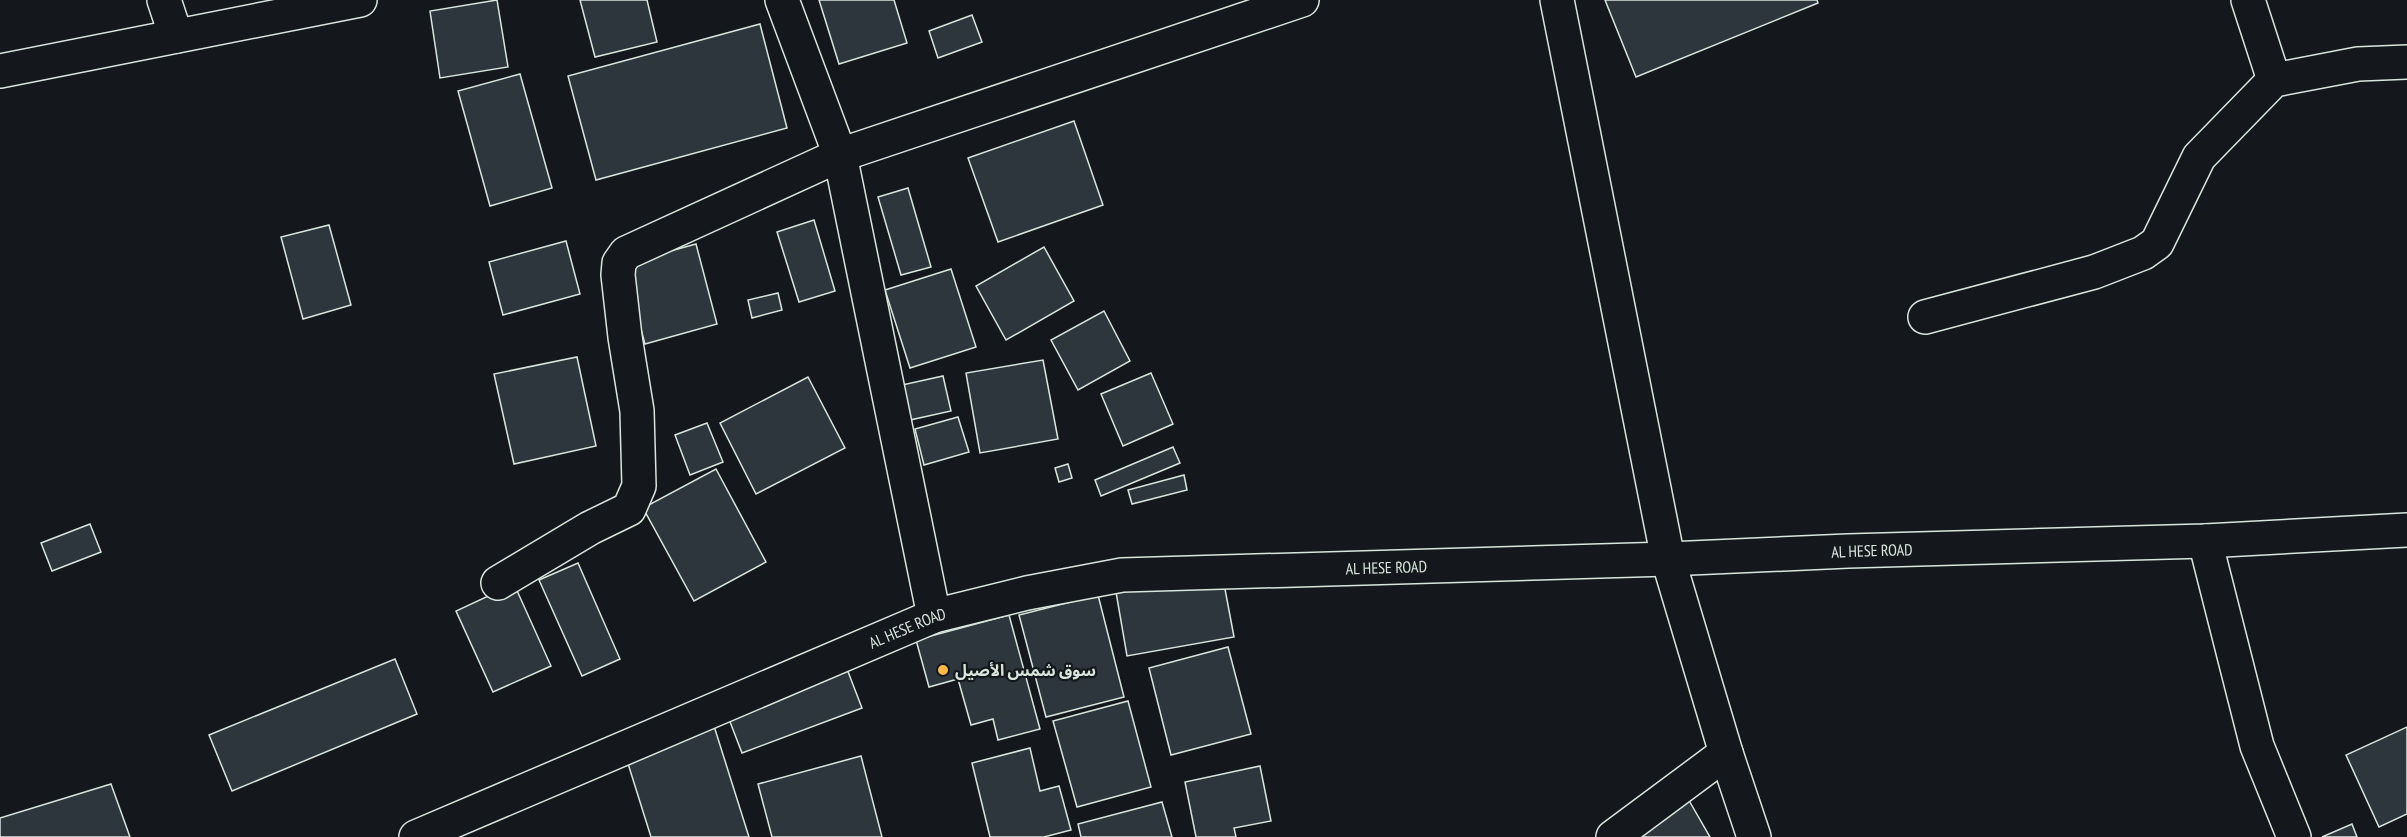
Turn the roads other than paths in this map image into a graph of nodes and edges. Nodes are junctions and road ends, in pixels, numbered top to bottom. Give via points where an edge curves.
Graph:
1 (164, 0) edge
2 (360, 0) edge
3 (782, 0) edge
4 (1302, 0) edge
5 (1557, 0) edge
6 (2248, 0) edge
7 (176, 36) junction
8 (2407, 62) edge
9 (0, 71) edge
10 (2274, 80) junction
11 (840, 155) junction
12 (1925, 317) dead end
13 (2407, 530) edge
14 (2205, 541) junction
15 (1668, 559) junction
16 (498, 584) dead end
17 (934, 616) junction
18 (1726, 753) junction
19 (416, 837) edge
20 (1613, 837) edge
21 (1754, 837) edge
22 (2294, 837) edge

1 - 7 street
2 - 7 street
3 - 11 street
4 - 11 street
5 - 15 street
6 - 10 street
7 - 9 street
8 - 10 street via 2358,64
10 - 12 street via 2199,157 2157,243 2143,254 2094,272
11 - 16 street via 626,253 619,263 618,275 637,411 639,486 629,508
11 - 17 street
13 - 14 street, AL HESE ROAD
14 - 15 street, AL HESE ROAD
14 - 22 street via 2257,746
15 - 17 street, AL HESE ROAD via 1122,575
15 - 18 street
17 - 19 street, AL HESE ROAD
18 - 20 street
18 - 21 street

